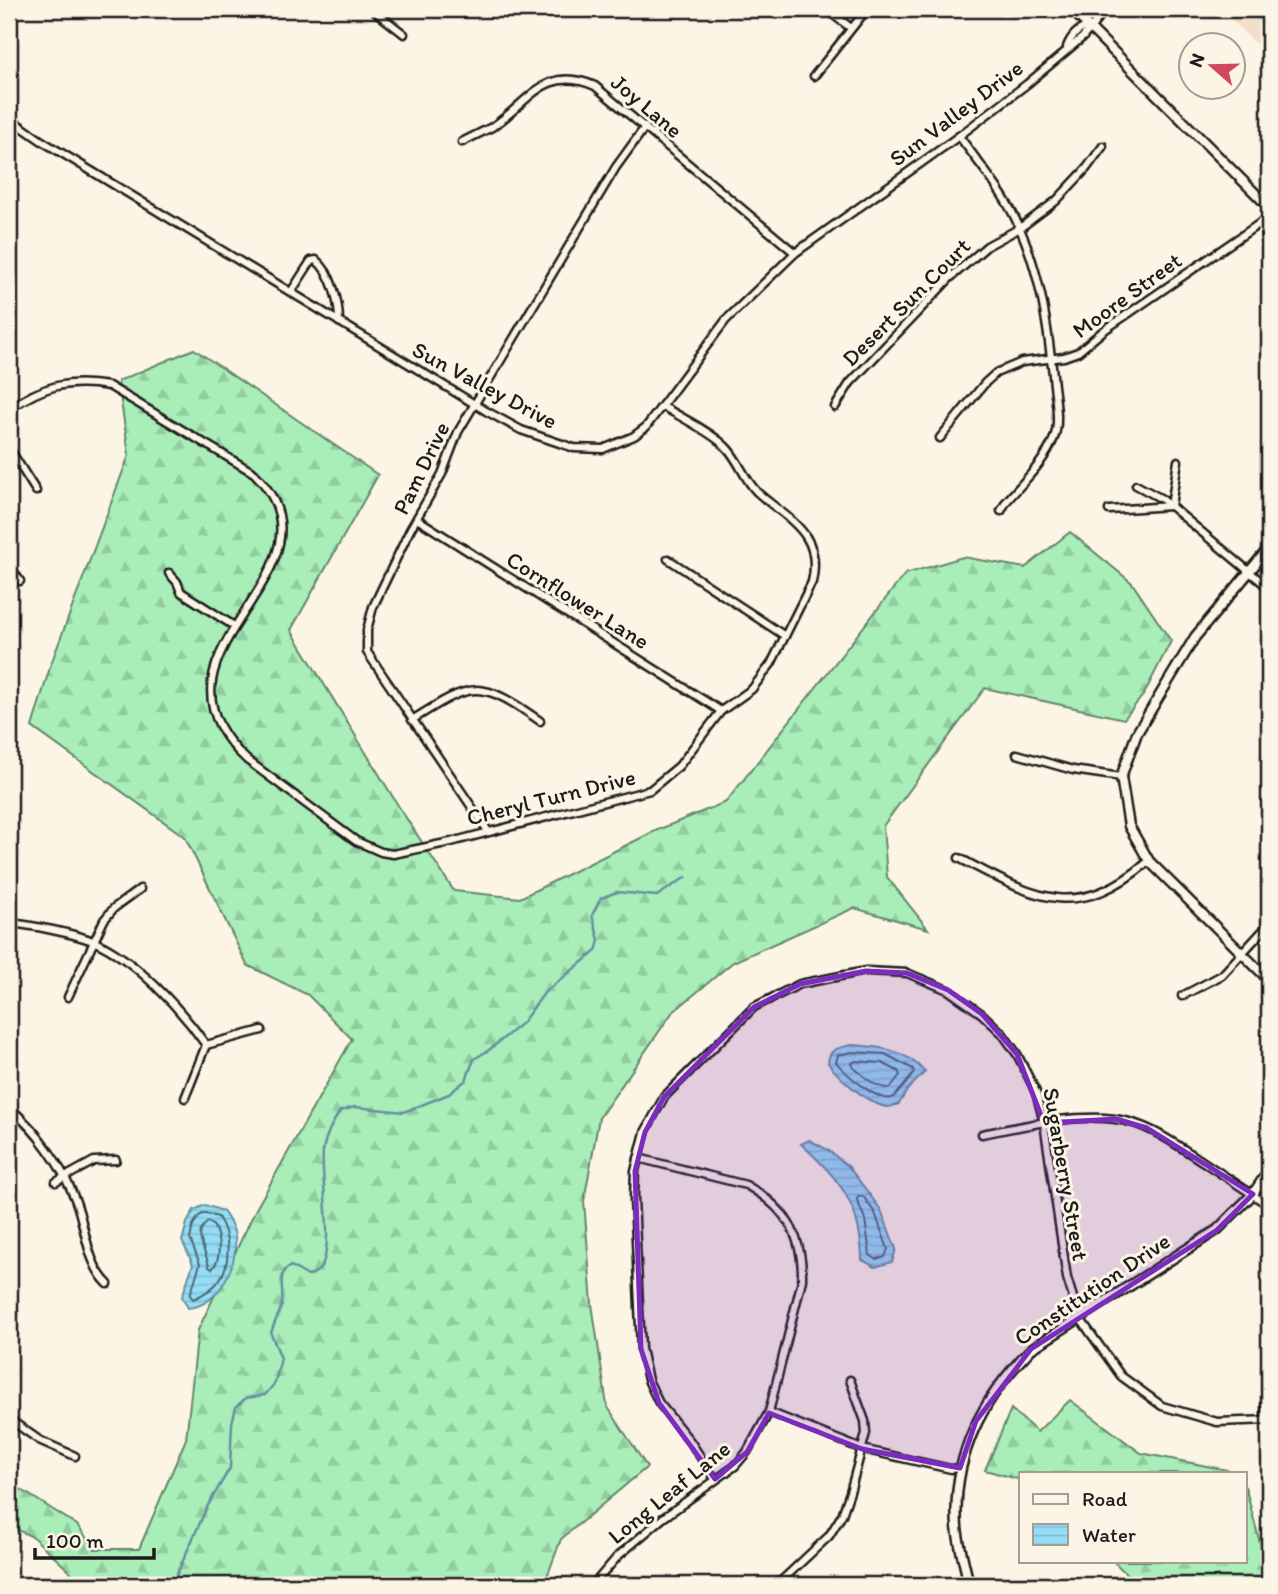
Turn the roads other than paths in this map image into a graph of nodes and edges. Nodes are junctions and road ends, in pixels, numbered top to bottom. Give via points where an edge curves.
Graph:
1 (372, 9) edge
2 (826, 9) edge
3 (867, 9) edge
4 (1071, 9) edge
5 (1106, 9) edge
6 (1089, 27) junction
7 (850, 28) junction
8 (404, 34) dead end
9 (814, 76) dead end
10 (9, 118) edge
11 (645, 127) junction
12 (960, 136) junction
13 (462, 142) dead end
14 (1102, 146) dead end
15 (1269, 207) edge
16 (1269, 216) edge
17 (1020, 228) junction
18 (795, 253) junction
19 (290, 292) junction
20 (339, 322) junction
21 (1051, 357) junction
22 (475, 404) junction
23 (662, 406) junction
24 (835, 407) dead end
25 (9, 409) edge
26 (940, 438) dead end
27 (9, 448) edge
28 (1178, 461) dead end
29 (1136, 485) dead end
30 (36, 491) dead end
31 (1171, 506) junction
32 (1109, 510) dead end
33 (1002, 511) dead end
34 (417, 519) junction
35 (1269, 548) edge
36 (668, 559) dead end
37 (9, 565) edge
38 (1250, 571) junction
39 (169, 573) dead end
40 (20, 581) dead end
41 (1269, 588) edge
42 (234, 626) junction
43 (785, 636) junction
44 (721, 710) junction
45 (412, 720) junction
46 (540, 721) dead end
47 (1017, 754) dead end
48 (1121, 777) junction
49 (488, 831) junction
50 (959, 858) dead end
51 (1149, 861) junction
52 (140, 889) dead end
53 (9, 923) edge
54 (1269, 924) edge
55 (93, 941) junction
56 (1241, 954) junction
57 (1269, 980) edge
58 (1182, 996) dead end
59 (68, 997) dead end
60 (262, 1030) dead end
61 (206, 1045) junction
62 (185, 1098) dead end
63 (9, 1107) edge
64 (1044, 1123) junction
65 (982, 1133) dead end
66 (638, 1158) junction
67 (116, 1160) dead end
68 (1269, 1170) edge
69 (64, 1177) junction
70 (56, 1182) dead end
71 (1253, 1194) junction
72 (1269, 1206) edge
73 (108, 1284) dead end
74 (1079, 1317) junction
75 (1269, 1359) edge
76 (850, 1380) dead end
77 (769, 1412) junction
78 (9, 1419) edge
79 (1267, 1420) edge
80 (862, 1449) junction
81 (75, 1456) dead end
82 (960, 1468) junction
83 (715, 1479) junction
84 (593, 1585) edge
85 (777, 1585) edge
86 (969, 1585) edge

1 - 8 street
2 - 7 street
3 - 7 street
4 - 6 street
5 - 6 street, Sun Valley Drive
6 - 12 street, Sun Valley Drive via 1083,27 1066,49
6 - 15 street
7 - 9 street
10 - 19 street, Sun Valley Drive
11 - 13 street, Joy Lane via 595,86 562,78 543,86 493,126
11 - 18 street, Joy Lane
11 - 22 street, Pam Drive
12 - 17 street
12 - 18 street, Sun Valley Drive
14 - 17 street, Desert Sun Court via 1062,195
16 - 21 street, Moore Street via 1078,352
17 - 21 street via 1038,275
17 - 24 street, Desert Sun Court via 987,246 950,278 850,383
18 - 23 street, Sun Valley Drive via 726,320
19 - 20 street, Sun Valley Drive
19 - 20 street via 316,260 336,298
20 - 22 street, Sun Valley Drive
21 - 26 street, Moore Street via 996,373
21 - 33 street via 1058,427 1054,440
22 - 23 street, Sun Valley Drive via 521,430 588,450 634,436
22 - 34 street, Pam Drive
23 - 43 street, Cheryl Turn Drive via 725,445 755,489 807,536 813,575
25 - 42 street, Cheryl Turn Drive via 44,388 91,383 109,386 254,473 269,488 281,518 280,545 276,560
27 - 30 street
28 - 31 street
29 - 31 street
31 - 32 street
31 - 38 street
34 - 44 street, Cornflower Lane
34 - 45 street, Pam Drive via 373,607 367,629 367,652
35 - 38 street
36 - 43 street
37 - 40 street
38 - 41 street
38 - 48 street via 1195,637 1137,733
39 - 42 street via 181,592
42 - 49 street, Cheryl Turn Drive via 219,657 212,689 217,720 233,747 356,841 381,852 411,851
43 - 44 street, Cheryl Turn Drive via 752,689
44 - 49 street, Cheryl Turn Drive via 679,766 650,790
45 - 46 street via 469,689 509,699
45 - 49 street, Pam Drive
47 - 48 street via 1073,770
48 - 51 street via 1129,826
50 - 51 street via 1034,895 1052,898 1102,892
51 - 56 street
52 - 55 street via 114,908
53 - 55 street
54 - 56 street
55 - 59 street
55 - 61 street via 152,983
56 - 57 street
56 - 58 street via 1222,975
60 - 61 street
61 - 62 street
63 - 69 street via 39,1138
64 - 65 street
64 - 66 street, Sugarberry Street via 1028,1074 1002,1033 982,1014 948,990 907,973 866,971 800,984 754,1007 664,1097 645,1132
64 - 71 street via 1116,1119 1147,1128
64 - 74 street, Sugarberry Street via 1067,1278
66 - 77 street, Long Leaf Lane via 746,1185 775,1204 795,1233 802,1280
66 - 83 street, Sugarberry Street via 634,1198 643,1360 659,1402
67 - 69 street via 94,1161
68 - 71 street, Constitution Drive
69 - 70 street
69 - 73 street via 94,1266
71 - 72 street
71 - 74 street, Constitution Drive via 1217,1230
74 - 79 street, Sugarberry Street via 1121,1376 1163,1406 1217,1422
74 - 82 street, Constitution Drive via 1031,1349 1007,1373 976,1421
75 - 79 street
76 - 80 street via 865,1422
77 - 80 street
77 - 83 street, Long Leaf Lane via 747,1452
78 - 81 street via 33,1437
80 - 82 street
80 - 85 street via 842,1516 829,1536
82 - 86 street, Constitution Drive via 957,1527
83 - 84 street, Long Leaf Lane via 618,1556

